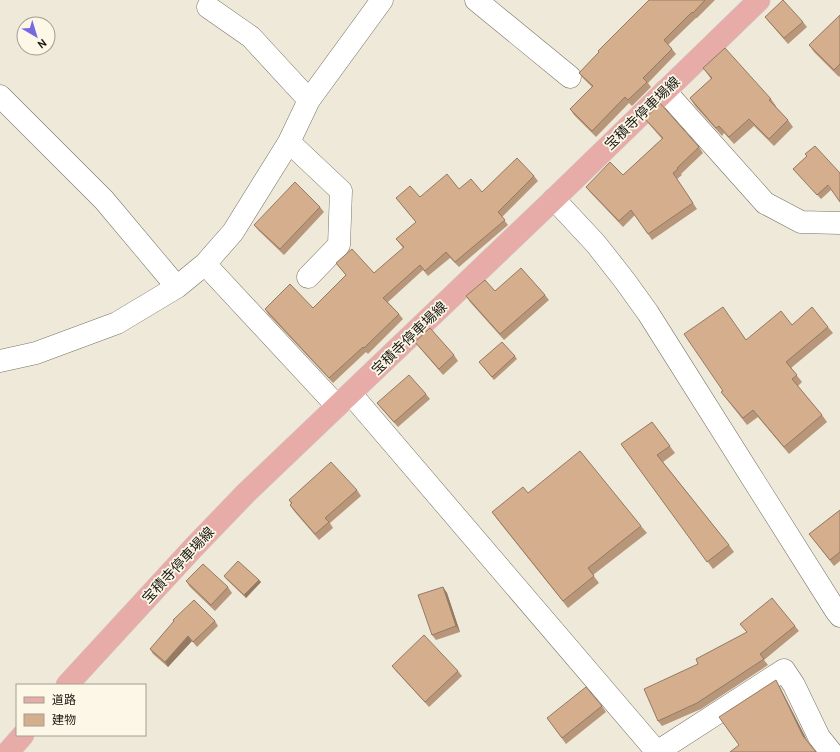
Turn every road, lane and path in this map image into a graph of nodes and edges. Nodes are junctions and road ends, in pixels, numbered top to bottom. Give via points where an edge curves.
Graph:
1 (382, 0) edge
2 (476, 0) edge
3 (759, 0) edge
4 (208, 7) dead end
5 (570, 77) dead end
6 (665, 91) junction
7 (0, 96) edge
8 (309, 100) junction
9 (289, 142) junction
10 (554, 199) junction
11 (840, 223) edge
12 (205, 264) junction
13 (308, 278) dead end
14 (177, 287) junction
15 (0, 361) edge
16 (344, 400) junction
17 (840, 616) edge
18 (68, 684) edge
19 (22, 736) edge
20 (8, 752) edge
21 (657, 752) edge
22 (831, 752) edge

1 - 8 street
2 - 5 street
3 - 6 main road, 宝積寺停車場線
4 - 8 street via 251,37
6 - 10 main road, 宝積寺停車場線
6 - 11 street via 765,203 801,222
7 - 14 street via 104,200
8 - 9 street
9 - 12 street via 233,232
9 - 13 street via 341,191 339,245
10 - 16 main road, 宝積寺停車場線
10 - 17 street via 596,244 648,313
12 - 14 street
12 - 16 street
14 - 15 street via 117,323 36,353
16 - 18 main road, 宝積寺停車場線 via 194,547
16 - 21 street
19 - 20 main road
21 - 22 street via 784,670 819,737

